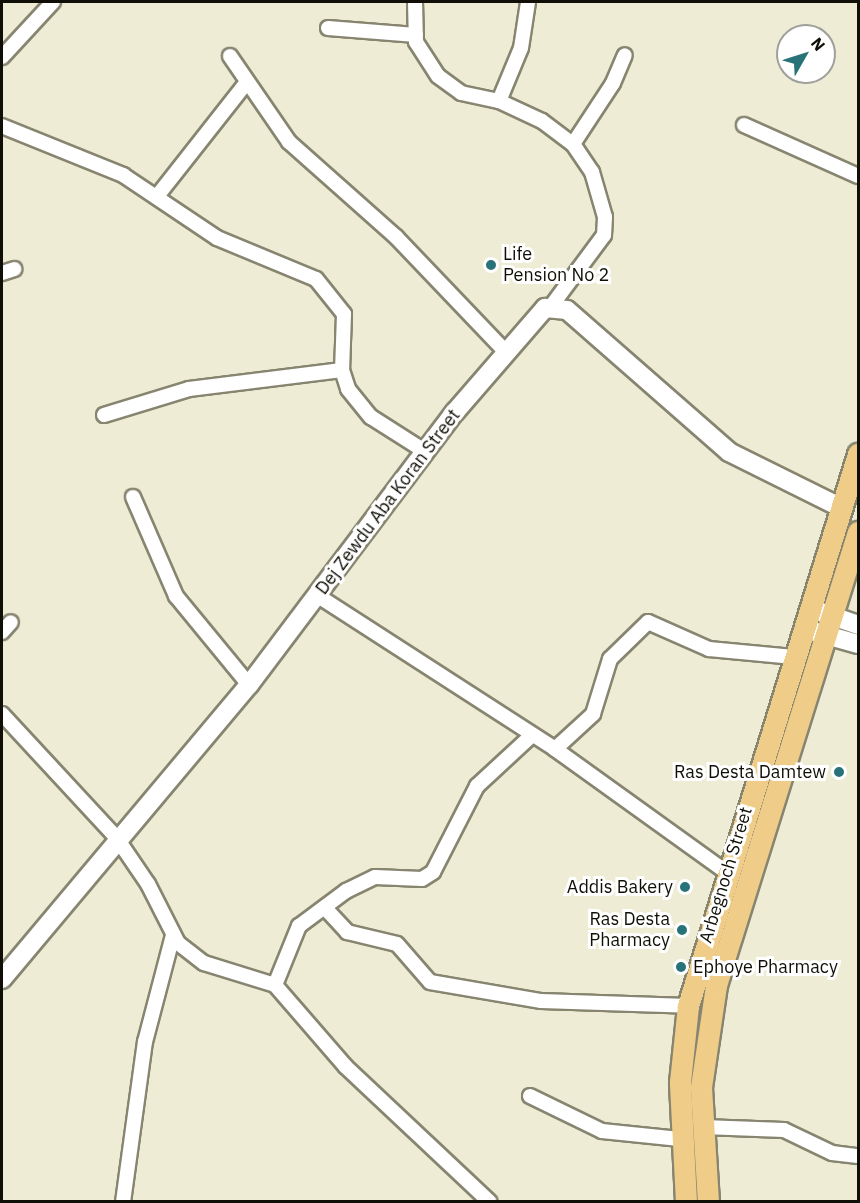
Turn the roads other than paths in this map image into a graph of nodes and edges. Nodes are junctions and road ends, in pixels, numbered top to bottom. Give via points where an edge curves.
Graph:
1 (53, 2) edge
2 (415, 2) edge
3 (528, 2) edge
4 (327, 28) dead end
5 (416, 35) junction
6 (230, 56) dead end
7 (625, 56) dead end
8 (2, 57) edge
9 (247, 82) junction
10 (499, 100) junction
11 (744, 125) dead end
12 (2, 126) edge
13 (573, 144) junction
14 (858, 176) edge
15 (158, 195) junction
16 (552, 305) junction
17 (505, 351) junction
18 (342, 370) junction
19 (104, 415) dead end
20 (426, 452) junction
21 (858, 454) edge
22 (133, 497) dead end
23 (840, 507) junction
24 (858, 532) edge
25 (318, 596) junction
26 (808, 619) junction
27 (858, 625) edge
28 (829, 626) junction
29 (858, 644) edge
30 (794, 657) junction
31 (249, 685) junction
32 (2, 714) edge
33 (2, 733) edge
34 (18, 733) junction
35 (532, 735) junction
36 (555, 749) junction
37 (116, 837) junction
38 (726, 872) junction
39 (325, 908) junction
40 (176, 939) junction
41 (2, 979) edge
42 (274, 985) junction
43 (687, 1006) junction
44 (530, 1096) dead end
45 (703, 1127) junction
46 (680, 1139) junction
47 (858, 1156) edge
48 (123, 1202) edge
49 (490, 1202) edge
50 (686, 1202) edge
51 (708, 1202) edge

1 - 8 street
2 - 5 street
3 - 10 street via 521,48
4 - 5 street
5 - 10 street via 426,59 450,86
6 - 9 street
7 - 13 street
9 - 15 street
9 - 17 street via 289,142 396,237
10 - 13 street via 542,121
11 - 14 street
12 - 15 street via 123,175
13 - 16 street via 592,172 604,231
15 - 18 street via 240,250 316,279 344,314
16 - 17 main road, Dej Zewdu Aba Koran Street via 539,312
16 - 23 main road via 597,334 729,452
17 - 20 main road, Dej Zewdu Aba Koran Street
18 - 19 street via 189,388
18 - 20 street via 344,381 364,411
20 - 25 main road, Dej Zewdu Aba Koran Street
21 - 23 main road, Arbegnoch Street
22 - 31 street via 176,596
23 - 26 main road, Arbegnoch Street
24 - 28 main road, Arbegnoch Street
25 - 31 main road, Dej Zewdu Aba Koran Street
25 - 35 street
26 - 28 main road
26 - 30 main road, Arbegnoch Street
27 - 28 main road
28 - 29 main road
28 - 45 main road, Arbegnoch Street via 724,950 705,1044
30 - 36 street via 709,649 648,622 610,659 593,714
30 - 38 main road, Arbegnoch Street
31 - 37 main road, Dej Zewdu Aba Koran Street
32 - 34 street
33 - 34 street
34 - 37 street
35 - 36 street
35 - 39 street via 477,786 434,872 423,879 375,877
36 - 38 street
37 - 40 street via 148,884
37 - 41 main road, Dej Zewdu Aba Koran Street
38 - 43 main road, Arbegnoch Street
39 - 42 street via 291,938
39 - 43 street via 347,932 397,944 430,982 560,1003
40 - 42 street via 194,956
40 - 48 street via 145,1042
42 - 49 street via 346,1067
43 - 46 main road, Arbegnoch Street
44 - 46 street via 602,1131
45 - 47 street via 792,1131 832,1153
45 - 51 main road, Arbegnoch Street
46 - 50 main road, Arbegnoch Street

